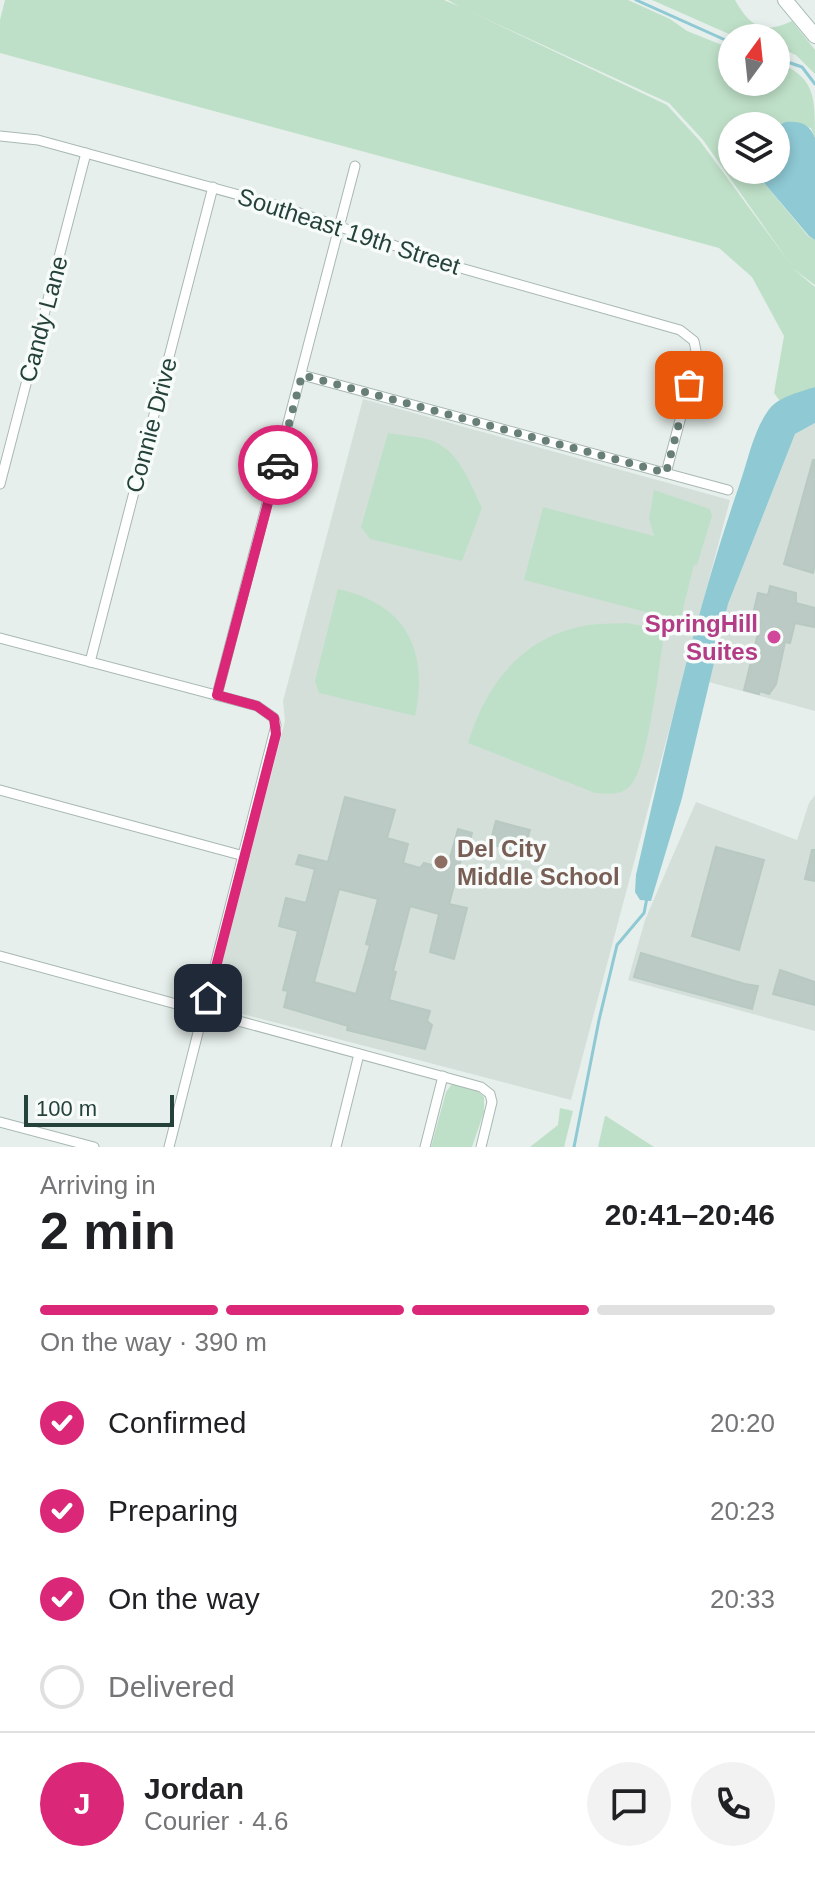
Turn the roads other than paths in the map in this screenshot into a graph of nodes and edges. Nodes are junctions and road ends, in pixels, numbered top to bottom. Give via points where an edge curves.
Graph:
1 (785, 0) edge
2 (815, 36) edge
3 (0, 136) edge
4 (86, 153) junction
5 (355, 166) dead end
6 (213, 187) junction
7 (339, 227) junction
8 (302, 375) junction
9 (666, 473) junction
10 (0, 484) edge
11 (728, 490) dead end
12 (0, 638) edge
13 (90, 662) junction
14 (217, 695) junction
15 (0, 790) edge
16 (244, 856) junction
17 (0, 956) edge
18 (204, 1011) junction
19 (359, 1054) junction
20 (443, 1076) junction
21 (0, 1122) edge
22 (94, 1147) edge
23 (169, 1147) edge
24 (336, 1147) edge
25 (425, 1147) edge
26 (481, 1147) edge

1 - 2 street
3 - 4 street, Southeast 19th Street
4 - 6 street, Southeast 19th Street
4 - 10 street, Candy Lane
5 - 7 street
6 - 7 street, Southeast 19th Street
6 - 13 street, Connie Drive
7 - 8 street
7 - 9 street, Southeast 19th Street via 457,267 680,330 694,341 697,356
8 - 9 street
8 - 14 street
9 - 11 street
12 - 13 street
13 - 14 street
14 - 16 street via 257,706 274,718 276,734
15 - 16 street
16 - 18 street
17 - 18 street
18 - 19 street
18 - 23 street
19 - 20 street
19 - 24 street
20 - 25 street
20 - 26 street via 490,1094
21 - 22 street

